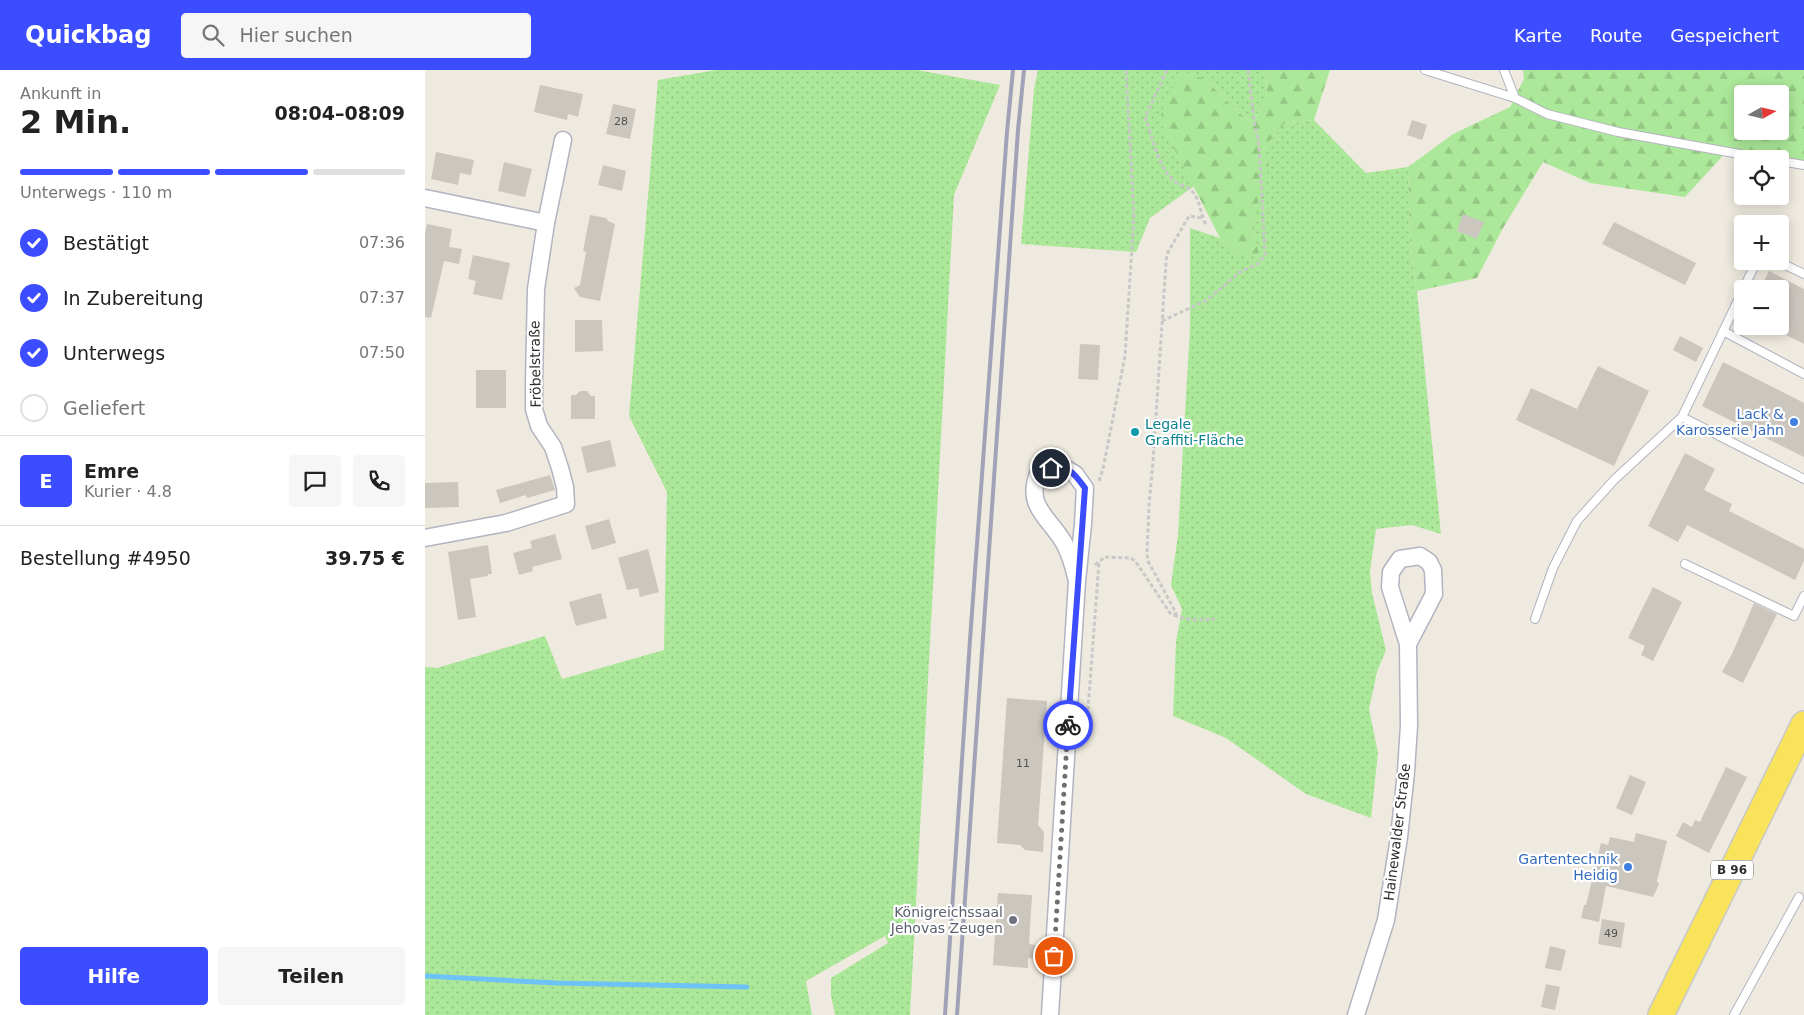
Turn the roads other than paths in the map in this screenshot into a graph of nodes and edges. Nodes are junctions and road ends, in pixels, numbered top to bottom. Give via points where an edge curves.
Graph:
1 (1425, 70) edge
2 (1504, 70) edge
3 (1515, 98) junction
4 (563, 140) dead end
5 (1734, 153) edge
6 (1789, 163) edge
7 (1804, 166) edge
8 (425, 198) edge
9 (546, 223) junction
10 (1789, 267) edge
11 (1804, 274) edge
12 (1734, 308) edge
13 (1723, 331) junction
14 (1804, 374) edge
15 (1682, 417) junction
16 (1804, 479) edge
17 (425, 538) edge
18 (1685, 564) dead end
19 (1077, 581) junction
20 (1804, 596) edge
21 (1535, 618) dead end
22 (1408, 644) junction
23 (1804, 724) edge
24 (1799, 897) dead end
25 (1051, 1015) edge
26 (1356, 1015) edge
27 (1661, 1015) edge
28 (1734, 1015) edge

1 - 3 lane
2 - 3 lane
3 - 5 lane via 1547,114 1618,132
4 - 9 street, Fröbelstraße
6 - 7 lane
8 - 9 street
9 - 17 street, Fröbelstraße via 536,289 534,409 560,468 566,504 506,523
10 - 11 lane
12 - 13 lane
13 - 14 lane
13 - 15 lane
15 - 16 lane
15 - 21 lane via 1613,480 1577,522 1553,568
18 - 20 lane via 1794,616
19 - 19 street via 1085,488 1075,474 1065,468 1051,468 1038,474 1033,489 1036,504 1071,555
19 - 25 street
22 - 22 street, Hainewalder Straße via 1434,594 1433,570 1429,562 1420,556 1401,559 1391,572 1390,587
22 - 26 street, Hainewalder Straße via 1409,725 1399,837 1386,920
23 - 27 main road, B 96
24 - 28 lane

